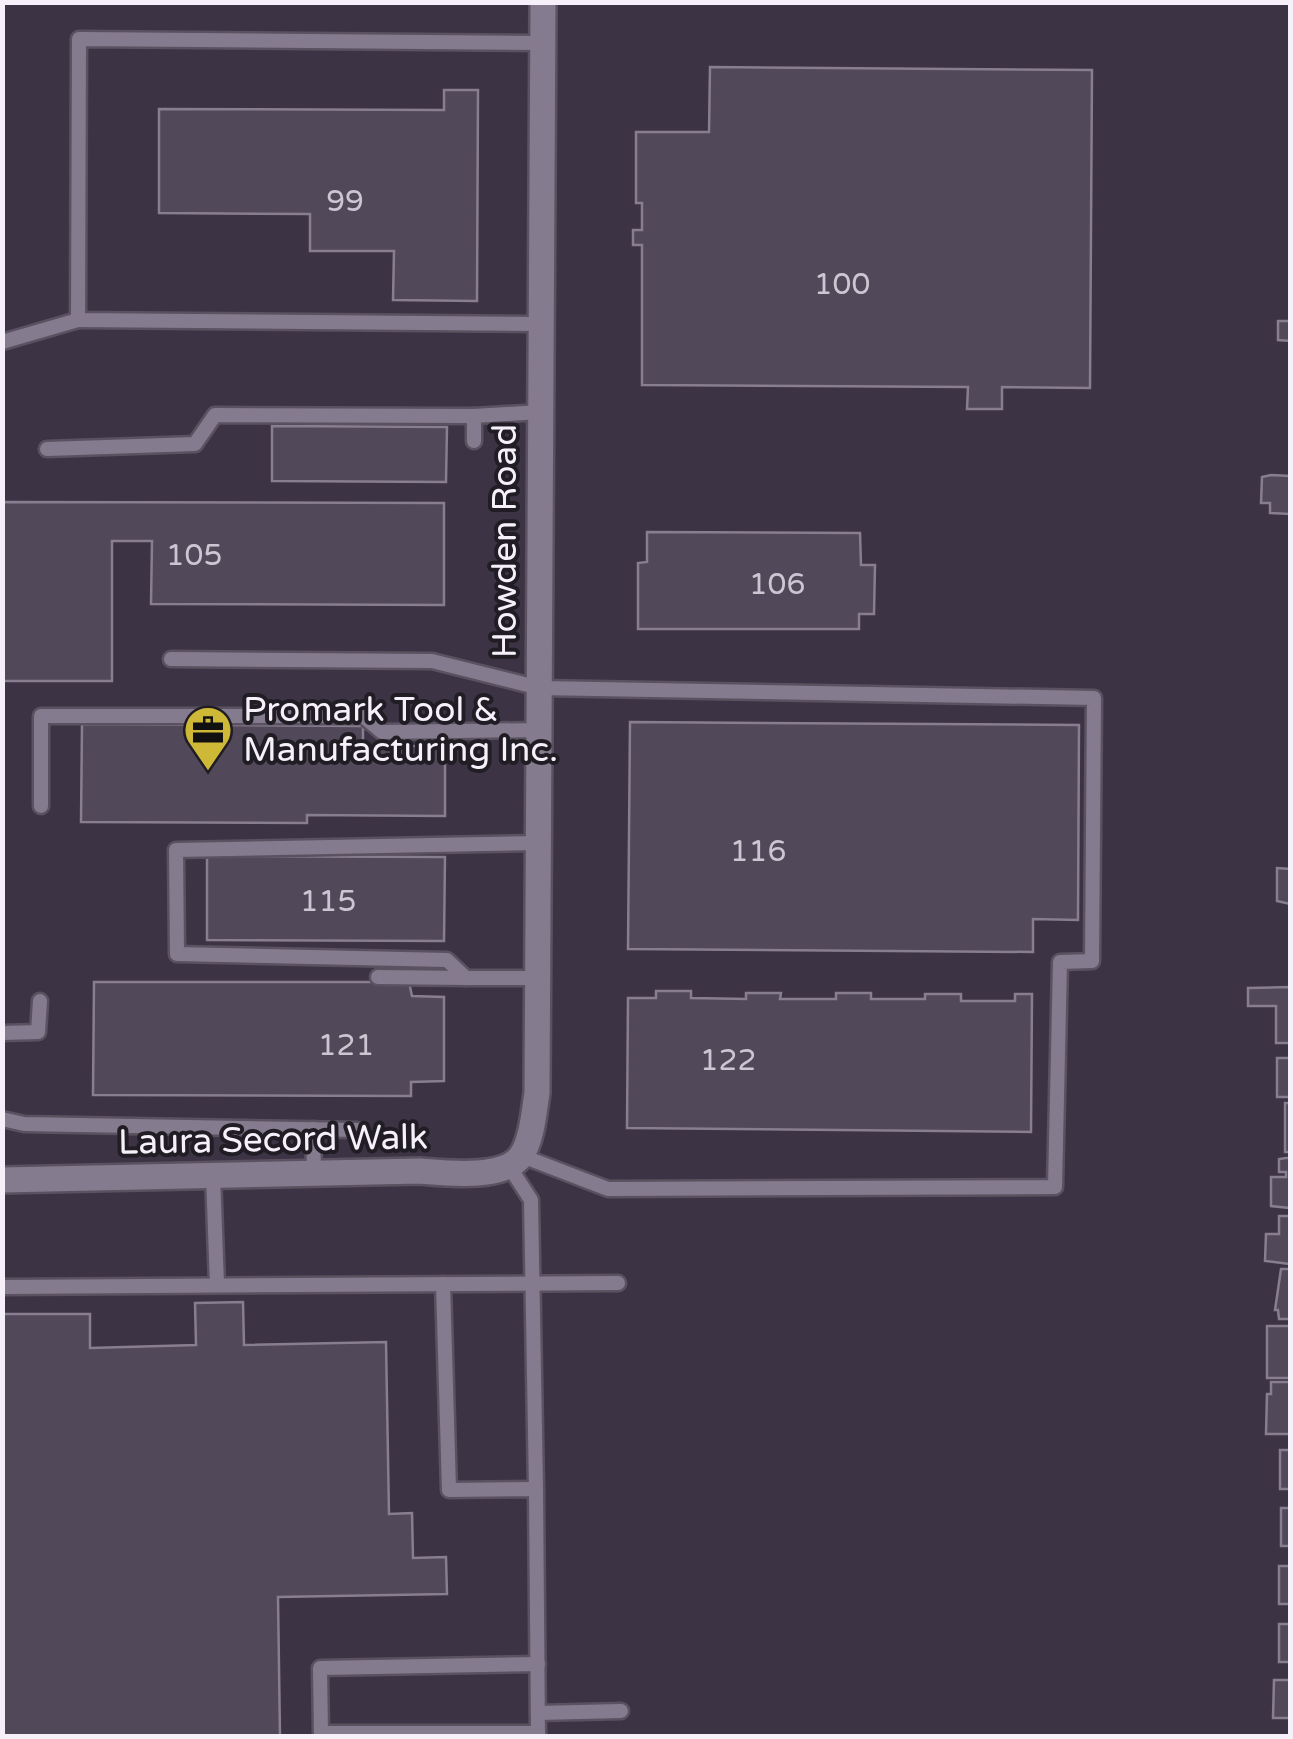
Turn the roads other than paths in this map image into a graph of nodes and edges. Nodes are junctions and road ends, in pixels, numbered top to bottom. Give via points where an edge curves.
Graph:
1 (542, 2) edge
2 (542, 43) junction
3 (78, 320) junction
4 (542, 324) junction
5 (2, 342) edge
6 (541, 412) junction
7 (474, 416) junction
8 (474, 440) dead end
9 (46, 450) dead end
10 (171, 660) dead end
11 (540, 688) junction
12 (540, 730) junction
13 (41, 806) dead end
14 (538, 843) junction
15 (378, 977) dead end
16 (466, 978) junction
17 (538, 978) junction
18 (40, 1001) dead end
19 (2, 1032) edge
20 (2, 1119) edge
21 (313, 1129) junction
22 (357, 1130) dead end
23 (519, 1154) junction
24 (314, 1174) junction
25 (213, 1175) junction
26 (2, 1180) edge
27 (618, 1282) dead end
28 (534, 1283) junction
29 (444, 1284) junction
30 (217, 1286) junction
31 (2, 1287) edge
32 (536, 1488) junction
33 (538, 1664) junction
34 (620, 1710) dead end
35 (538, 1712) junction
36 (321, 1735) edge
37 (538, 1735) edge

1 - 2 street, Howden Road
2 - 3 lane via 79,39
2 - 4 street, Howden Road
3 - 4 lane
3 - 5 lane
4 - 6 street, Howden Road
6 - 7 lane
6 - 11 street, Howden Road
7 - 8 lane
7 - 9 lane via 216,415 194,444
10 - 11 lane via 432,661
11 - 12 street, Howden Road
11 - 23 lane via 1094,698 1092,961 1060,962 1055,1186 608,1189
12 - 13 lane via 382,732 363,716 41,716
12 - 14 street, Howden Road
14 - 16 lane via 176,850 177,954 447,960
14 - 17 street, Howden Road
15 - 16 lane
16 - 17 lane
17 - 23 street, Howden Road via 537,1093
18 - 19 lane via 38,1032
20 - 21 lane
21 - 22 lane
21 - 24 lane
23 - 24 street, Laura Secord Walk via 458,1174
23 - 28 lane via 531,1200
24 - 25 street, Laura Secord Walk
25 - 26 street, Laura Secord Walk
25 - 30 lane
27 - 28 lane
28 - 29 lane
28 - 32 lane
29 - 30 lane
29 - 32 lane via 449,1490
30 - 31 lane
32 - 33 lane
33 - 35 lane
33 - 36 lane via 320,1668
34 - 35 lane
35 - 37 lane
36 - 37 lane

